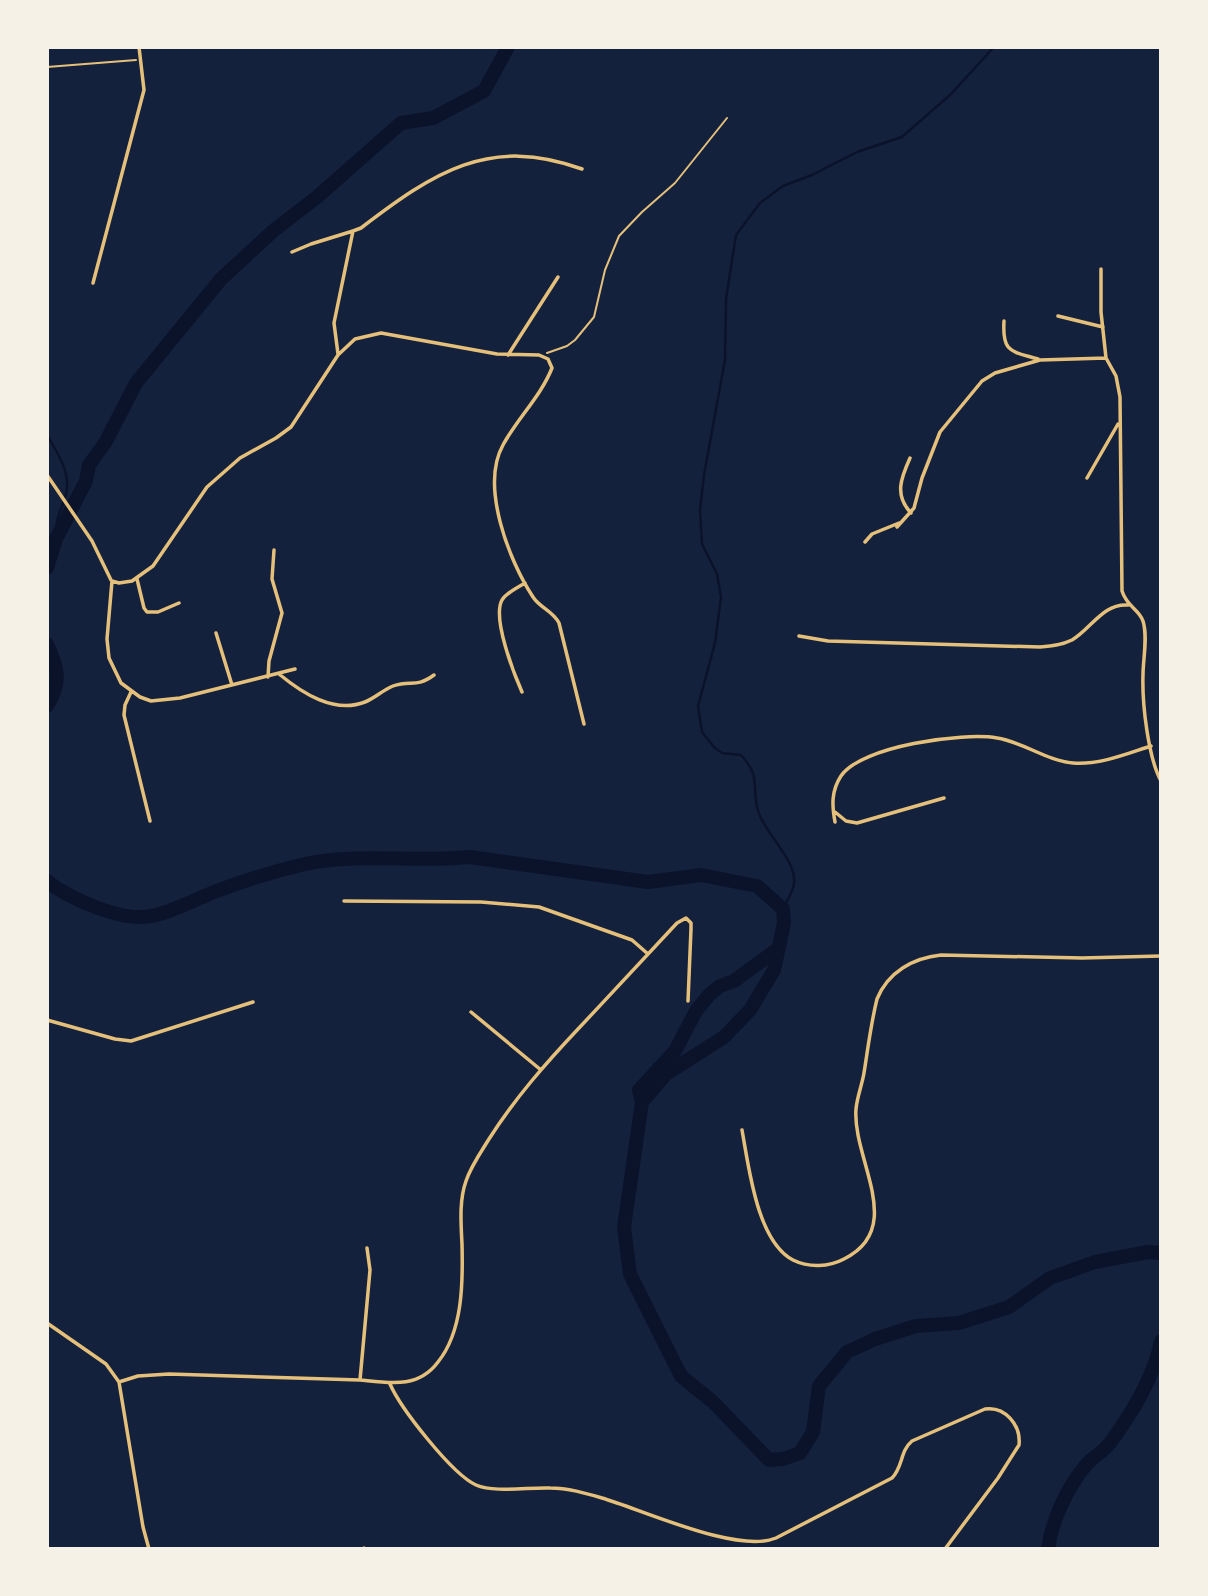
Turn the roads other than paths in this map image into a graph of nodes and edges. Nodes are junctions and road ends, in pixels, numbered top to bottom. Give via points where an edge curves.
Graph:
1 (139, 47) edge
2 (582, 169) dead end
3 (354, 231) junction
4 (292, 252) dead end
5 (1101, 269) dead end
6 (558, 277) dead end
7 (93, 283) dead end
8 (1058, 316) dead end
9 (1004, 320) dead end
10 (1103, 327) junction
11 (338, 355) junction
12 (508, 355) junction
13 (1107, 358) junction
14 (1040, 360) junction
15 (1119, 423) junction
16 (910, 458) dead end
17 (47, 475) edge
18 (1087, 478) dead end
19 (911, 513) junction
20 (901, 522) junction
21 (897, 527) dead end
22 (865, 542) dead end
23 (274, 550) dead end
24 (137, 579) junction
25 (112, 581) junction
26 (524, 583) junction
27 (179, 603) dead end
28 (1128, 605) junction
29 (216, 633) dead end
30 (799, 636) dead end
31 (295, 668) dead end
32 (279, 674) junction
33 (434, 675) dead end
34 (268, 677) junction
35 (232, 685) junction
36 (131, 692) junction
37 (522, 692) dead end
38 (584, 724) dead end
39 (1151, 746) junction
40 (1161, 781) edge
41 (944, 798) dead end
42 (833, 811) junction
43 (150, 821) dead end
44 (835, 822) dead end
45 (344, 901) dead end
46 (648, 954) junction
47 (1161, 956) edge
48 (688, 1001) dead end
49 (253, 1002) dead end
50 (471, 1012) dead end
51 (47, 1020) edge
52 (541, 1070) junction
53 (742, 1130) dead end
54 (368, 1248) dead end
55 (47, 1323) edge
56 (360, 1380) junction
57 (119, 1382) junction
58 (390, 1384) junction
59 (149, 1549) edge
60 (944, 1549) edge

1 - 7 street via 144,90
2 - 3 street via 526,155 479,161 428,180
3 - 4 street
3 - 11 street via 334,323
5 - 10 street
6 - 12 street
8 - 10 street
9 - 14 street via 1007,347
10 - 13 street
11 - 12 street via 355,339 381,333
11 - 24 street via 291,427 220,473 153,566
12 - 26 street via 539,355 548,359 552,368 503,444 493,473 504,531
13 - 14 street
13 - 15 street via 1118,385
14 - 19 street via 995,373 975,387 940,432
15 - 18 street
15 - 28 street via 1121,586
16 - 19 street via 899,482 902,501
17 - 25 street via 92,541
19 - 20 street
20 - 21 street
20 - 22 street via 872,534
23 - 34 street via 272,579 282,613
24 - 25 street
24 - 27 street via 147,612
25 - 36 street via 108,658
26 - 37 street via 500,605 506,652
26 - 38 street via 538,605 559,623
28 - 30 street via 1108,610 1073,639 1040,648 828,641
28 - 39 street via 1143,624 1143,681
29 - 35 street
31 - 32 street
32 - 33 street via 314,697 350,705 369,701 398,684 419,684
32 - 34 street
34 - 35 street
35 - 36 street via 166,700 151,701
36 - 43 street via 124,715
39 - 40 street
39 - 42 street via 1115,758 1075,763 998,738 944,737 867,756 853,764 837,782
41 - 42 street via 857,823
42 - 44 street
45 - 46 street via 460,901 539,907 632,940
46 - 48 street via 677,923 689,920
46 - 52 street
47 - 53 street via 941,955 920,958 899,970 877,999 856,1109 875,1218 868,1239 841,1261 820,1266 801,1263 773,1242 761,1213
49 - 51 street via 131,1041
50 - 52 street
52 - 58 street via 509,1109 467,1179 461,1216 463,1280 445,1352 425,1375
54 - 56 street
55 - 57 street via 106,1364
56 - 57 street via 169,1374
56 - 58 street
57 - 59 street
58 - 60 street via 422,1431 477,1485 565,1489 693,1529 759,1542 776,1538 892,1478 912,1441 985,1409 998,1409 1015,1426 1019,1445

